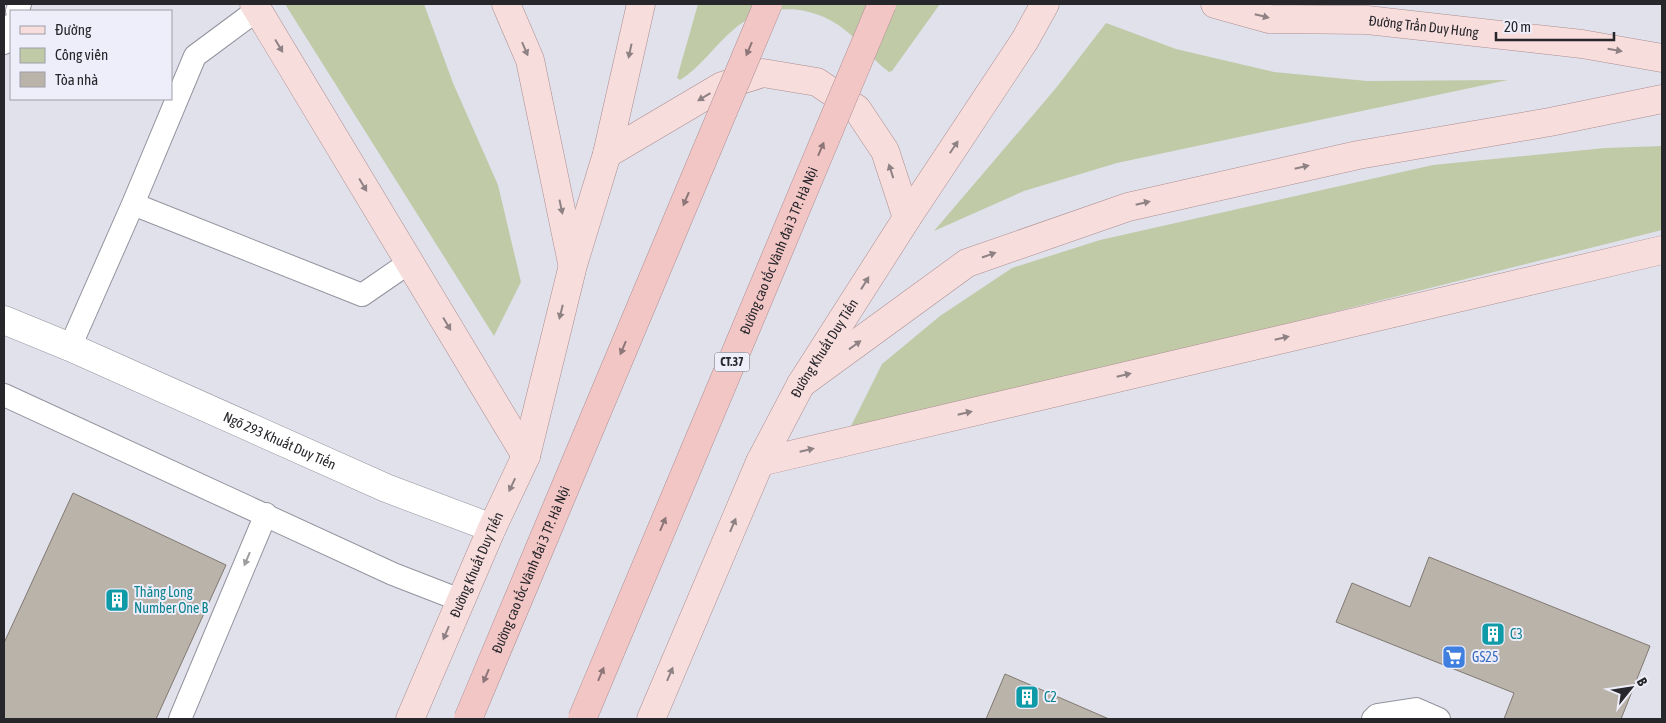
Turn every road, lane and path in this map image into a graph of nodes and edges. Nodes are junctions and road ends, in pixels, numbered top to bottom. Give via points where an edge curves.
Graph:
1 (506, 4) edge
2 (641, 4) edge
3 (768, 4) edge
4 (882, 4) edge
5 (1045, 4) edge
6 (1215, 4) edge
7 (256, 7) edge
8 (1359, 12) edge
9 (10, 28) edge
10 (4, 43) edge
11 (1662, 58) edge
12 (1662, 99) edge
13 (607, 154) junction
14 (133, 204) junction
15 (907, 218) junction
16 (1662, 250) edge
17 (410, 262) junction
18 (573, 265) junction
19 (4, 320) edge
20 (70, 347) junction
21 (801, 384) junction
22 (4, 395) edge
23 (526, 456) junction
24 (760, 462) junction
25 (266, 514) junction
26 (492, 528) junction
27 (460, 600) junction
28 (180, 719) edge
29 (410, 719) edge
30 (468, 719) edge
31 (582, 719) edge
32 (651, 719) edge
33 (1373, 719) edge
34 (1439, 719) edge

1 -> 18 main road via 530,60
2 -> 13 main road, Đường Khuất Duy Tiến
3 -> 30 highway, Đường cao tốc Vành đai 3 TP. Hà Nội, bridge
31 -> 4 highway, Đường cao tốc Vành đai 3 TP. Hà Nội / CT.37, bridge
15 -> 5 main road, Đường Khuất Duy Tiến via 1025,40
6 -> 8 main road, Đường Trần Duy Hưng via 1269,18
7 - 14 lane via 195,56
7 -> 17 main road
8 -> 11 main road, Đường Trần Duy Hưng
9 - 10 lane
21 -> 12 main road via 967,263 1128,207 1358,155
15 -> 13 main road via 885,152 858,109 817,82 763,72 722,86
13 - 18 main road, Đường Khuất Duy Tiến
14 - 17 lane via 362,295
14 - 20 lane
21 -> 15 main road, Đường Khuất Duy Tiến
24 -> 16 main road
17 -> 23 main road
18 -> 23 main road, Đường Khuất Duy Tiến
19 - 20 street, Ngõ 293 Khuất Duy Tiến
20 - 26 street, Ngõ 293 Khuất Duy Tiến via 386,488
21 - 24 main road, Đường Khuất Duy Tiến
22 - 25 lane
23 -> 26 main road, Đường Khuất Duy Tiến
32 -> 24 main road, Đường Khuất Duy Tiến
25 - 27 lane via 393,574
25 -> 28 lane
26 - 27 main road, Đường Khuất Duy Tiến
27 -> 29 main road, Đường Khuất Duy Tiến
33 - 34 lane via 1377,715 1416,709

